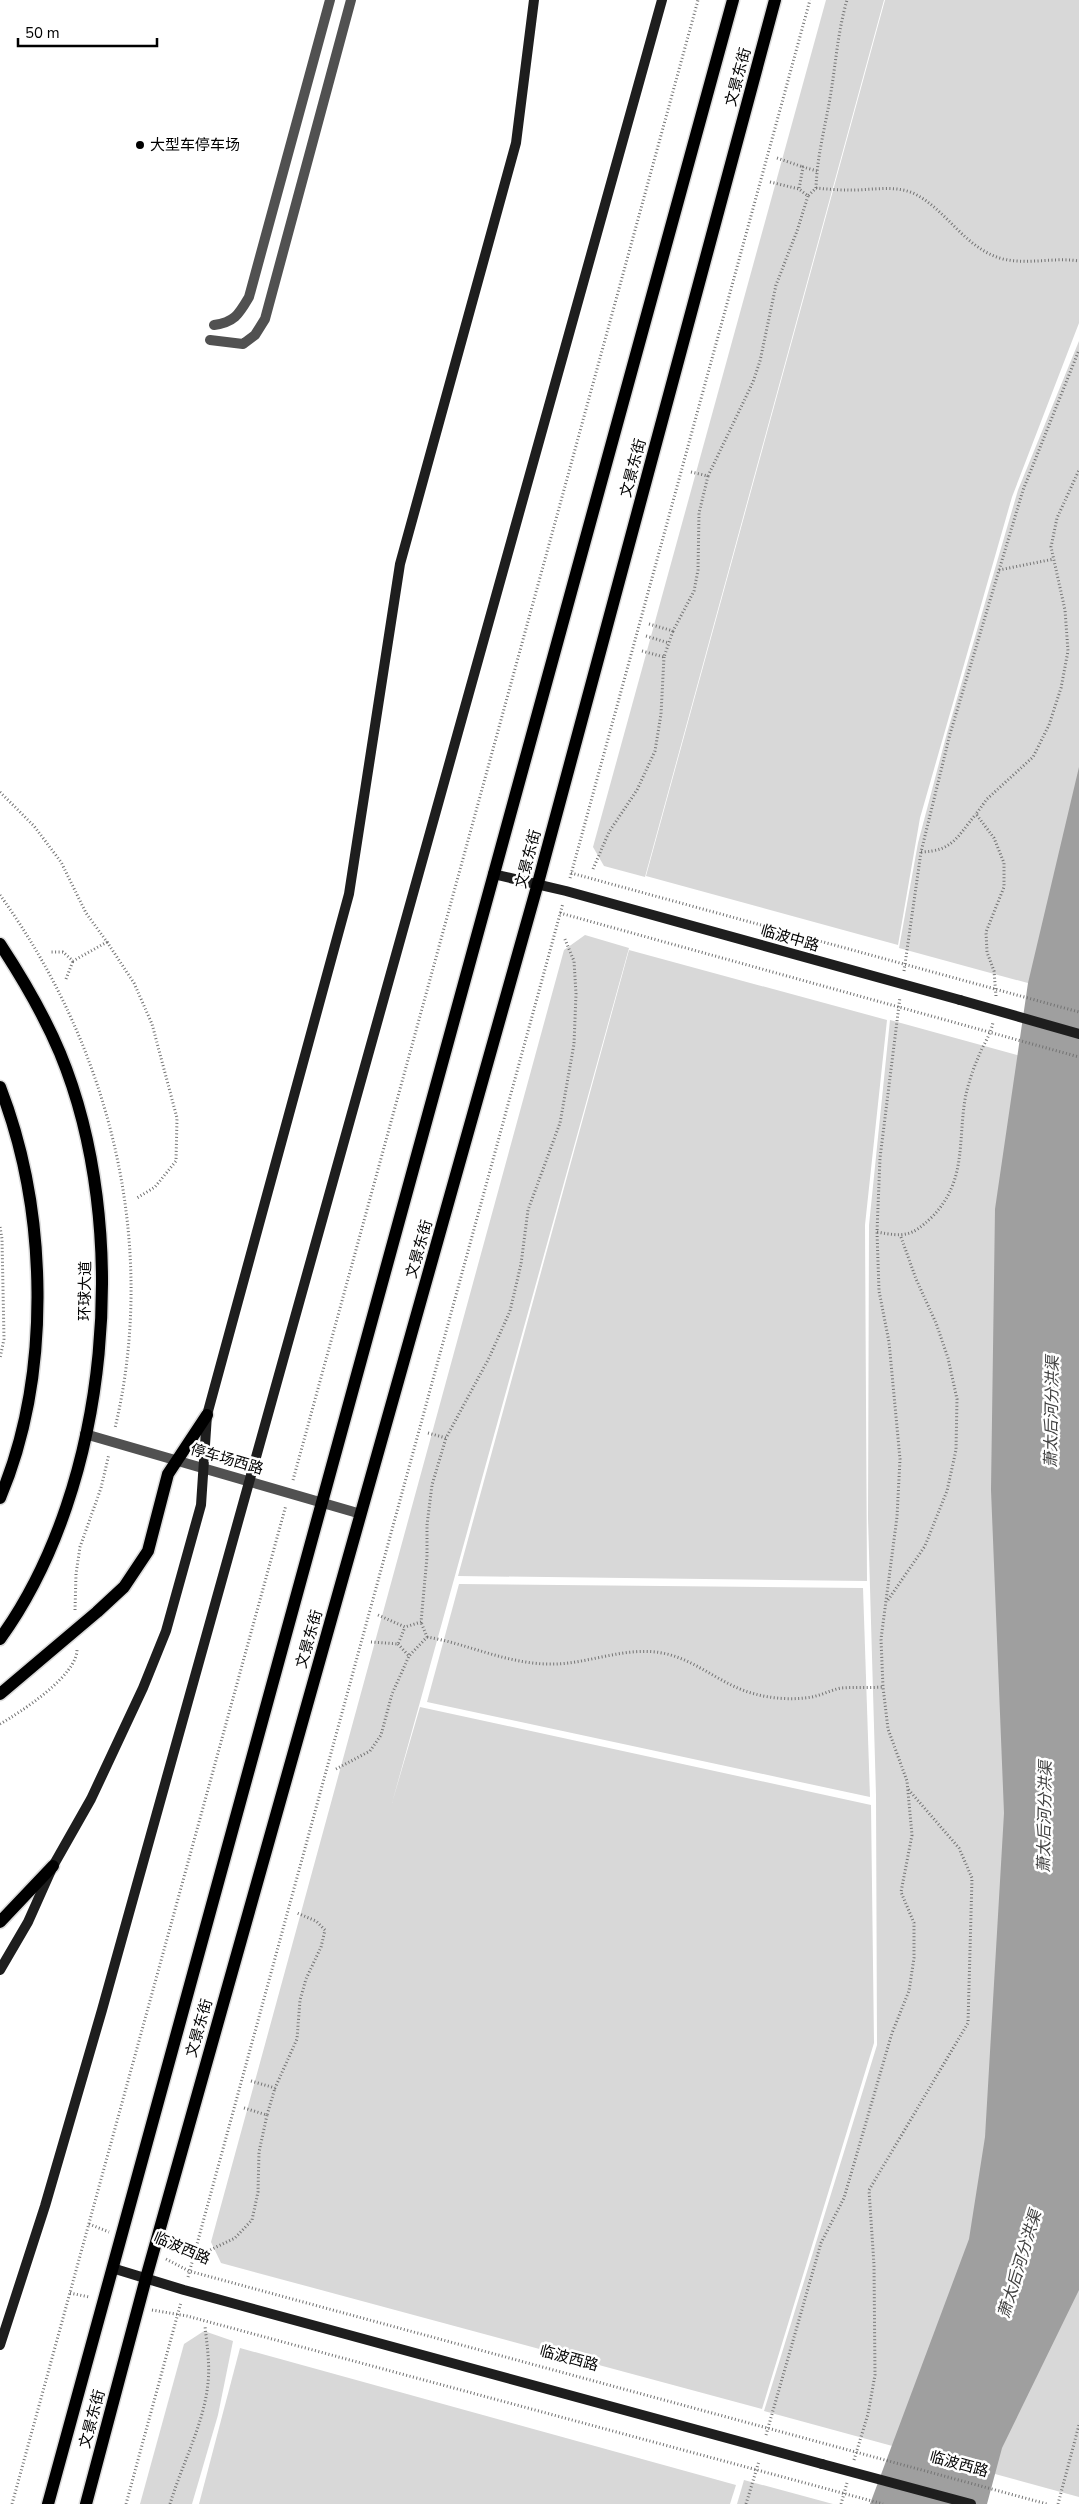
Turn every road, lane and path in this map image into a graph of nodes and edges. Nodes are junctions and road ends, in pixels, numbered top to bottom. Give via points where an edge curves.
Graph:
1 (330, 0) edge
2 (351, 0) edge
3 (534, 0) edge
4 (662, 0) edge
5 (698, 0) edge
6 (733, 0) edge
7 (775, 0) edge
8 (810, 0) edge
9 (847, 0) edge
10 (777, 158) dead end
11 (803, 167) junction
12 (817, 171) junction
13 (770, 182) dead end
14 (816, 188) junction
15 (799, 189) junction
16 (808, 196) junction
17 (1079, 261) edge
18 (214, 325) dead end
19 (210, 340) dead end
20 (1079, 350) edge
21 (1079, 470) edge
22 (691, 472) dead end
23 (708, 476) junction
24 (1054, 559) junction
25 (999, 570) junction
26 (650, 624) dead end
27 (673, 631) junction
28 (646, 636) dead end
29 (669, 643) junction
30 (642, 651) dead end
31 (664, 657) junction
32 (0, 792) edge
33 (976, 814) junction
34 (921, 852) junction
35 (593, 869) dead end
36 (571, 873) junction
37 (492, 874) junction
38 (538, 883) junction
39 (566, 891) junction
40 (560, 913) junction
41 (564, 937) dead end
42 (107, 942) junction
43 (0, 944) edge
44 (50, 952) dead end
45 (73, 961) junction
46 (906, 963) junction
47 (66, 979) dead end
48 (902, 985) junction
49 (996, 999) dead end
50 (898, 1007) junction
51 (1079, 1012) edge
52 (993, 1018) dead end
53 (1079, 1034) edge
54 (1079, 1057) edge
55 (0, 1087) edge
56 (137, 1198) dead end
57 (0, 1227) edge
58 (877, 1232) junction
59 (901, 1237) junction
60 (0, 1358) edge
61 (207, 1415) junction
62 (428, 1433) dead end
63 (85, 1434) junction
64 (446, 1438) junction
65 (177, 1461) junction
66 (204, 1468) junction
67 (250, 1481) junction
68 (290, 1492) junction
69 (0, 1498) edge
70 (321, 1501) junction
71 (361, 1514) junction
72 (888, 1601) junction
73 (378, 1616) dead end
74 (422, 1622) junction
75 (405, 1627) junction
76 (427, 1637) junction
77 (0, 1639) edge
78 (371, 1642) dead end
79 (398, 1644) junction
80 (408, 1656) junction
81 (883, 1688) junction
82 (0, 1694) edge
83 (336, 1769) dead end
84 (908, 1789) junction
85 (53, 1866) junction
86 (297, 1913) dead end
87 (0, 1922) edge
88 (0, 1970) edge
89 (251, 2081) dead end
90 (274, 2088) junction
91 (244, 2108) dead end
92 (267, 2115) junction
93 (89, 2224) junction
94 (121, 2238) junction
95 (204, 2252) dead end
96 (153, 2253) junction
97 (112, 2268) junction
98 (190, 2271) junction
99 (146, 2278) junction
100 (184, 2290) junction
101 (70, 2294) junction
102 (104, 2299) junction
103 (138, 2307) junction
104 (178, 2315) junction
105 (205, 2326) dead end
106 (0, 2345) edge
107 (1079, 2425) edge
108 (768, 2427) junction
109 (762, 2448) junction
110 (852, 2468) dead end
111 (756, 2470) junction
112 (849, 2477) dead end
113 (12, 2504) edge
114 (48, 2504) edge
115 (86, 2504) edge
116 (126, 2504) edge
117 (170, 2504) edge
118 (746, 2504) edge
119 (841, 2504) edge
120 (883, 2504) edge
121 (970, 2504) edge
122 (1047, 2504) edge
123 (1058, 2504) edge

1 - 18 street via 249,296 241,311 228,323
2 - 19 street via 265,319 243,344
3 - 61 street via 516,143 400,564 349,894
4 - 67 street
5 - 68 path
6 - 37 main road, 文景东街
7 - 38 main road, 文景东街
8 - 36 path
9 - 12 path via 836,48
10 - 11 path
11 - 12 path
11 - 15 path
12 - 14 path
13 - 15 path
14 - 16 path
14 - 17 path via 894,190 914,194 987,252 1030,263 1066,259
15 - 16 path
16 - 23 path via 776,285 753,382
20 - 25 path via 1023,490
21 - 24 path via 1058,518 1051,547
22 - 23 path
23 - 27 path via 699,514 698,570 694,591
24 - 25 path
24 - 33 path via 1065,610 1068,651 1061,688 1049,725 1033,757
25 - 34 path via 950,734
26 - 27 path
27 - 29 path
28 - 29 path
29 - 31 path
30 - 31 path
31 - 35 path via 656,751 637,790 609,832
32 - 42 path via 34,826 61,862 86,914
33 - 34 path via 950,846 939,852
33 - 49 path via 994,838 1004,863 1004,887 986,932
34 - 46 path
36 - 39 path
36 - 46 path, 临波中路
37 - 38 street, 临波中路
37 - 70 main road, 文景东街
38 - 39 street, 临波中路
38 - 71 main road, 文景东街
39 - 40 path
39 - 48 street, 临波中路
40 - 50 path
40 - 98 path
41 - 64 path via 574,961 576,994 574,1044 560,1123 528,1210 521,1264 510,1310 490,1358
42 - 45 path
42 - 56 path via 134,983 152,1024 177,1118 176,1161 155,1188
43 - 63 main road, 环球大道 via 41,1012 60,1054 88,1146 103,1274 97,1366
44 - 45 path via 63,952
45 - 47 path
46 - 48 path
46 - 51 path, 临波中路
48 - 50 path
48 - 53 street, 临波中路, bridge
50 - 54 path
50 - 58 path via 880,1158
52 - 59 path via 966,1094 954,1186 941,1208 922,1226
55 - 69 main road via 29,1186 37,1282 28,1397
57 - 60 path via 4,1339
58 - 59 path
58 - 72 path via 879,1292 889,1342 900,1459 898,1517
59 - 72 path via 948,1358 957,1399 956,1450 947,1490 925,1546
61 - 65 main road
61 - 66 street
62 - 64 path
63 - 65 street, 停车场西路
63 - 77 main road, 环球大道 via 52,1542
64 - 74 path via 432,1485
65 - 66 street, 停车场西路
65 - 82 main road via 168,1474 148,1551 124,1587
66 - 67 street, 停车场西路
66 - 85 street via 201,1505 166,1631 115,1752
67 - 68 street, 停车场西路
67 - 106 street via 102,2010 45,2206
68 - 70 street, 停车场西路
68 - 93 path
70 - 71 street, 停车场西路
70 - 94 main road, 文景东街
71 - 96 main road, 文景东街
72 - 81 path via 882,1640
73 - 75 path
74 - 75 path
74 - 76 path
75 - 79 path
76 - 80 path
76 - 81 path via 531,1663 554,1664 636,1653 661,1653 681,1659 753,1694 774,1698 812,1697 840,1688
78 - 79 path
79 - 80 path
80 - 83 path via 392,1694 381,1735 370,1752
81 - 84 path via 888,1729
84 - 108 path via 912,1835 901,1892 914,1923 914,1958 909,1991 892,2033 844,2198 821,2243
84 - 110 path via 959,1848 972,1878 968,2023 869,2190 874,2265 875,2376
85 - 87 main road
85 - 88 street via 28,1922
86 - 90 path via 316,1921 325,1930 300,2000 297,2039
89 - 90 path
90 - 92 path
91 - 92 path
92 - 95 path via 252,2220 234,2238
93 - 94 path
93 - 101 path
94 - 97 main road, 文景东街
96 - 98 path, 临波西路
96 - 99 main road, 文景东街
97 - 99 street
97 - 102 main road, 文景东街
98 - 100 path
98 - 108 path, 临波西路
99 - 100 street
99 - 103 main road, 文景东街
100 - 104 path
100 - 109 street
101 - 102 path
101 - 113 path
102 - 114 main road, 文景东街
103 - 104 path
103 - 115 main road, 文景东街
104 - 111 path
104 - 116 path
105 - 117 path via 208,2384 199,2425
107 - 123 path
108 - 109 path
108 - 122 path, 临波西路
109 - 111 path
109 - 121 street, bridge
111 - 118 path
111 - 120 path
112 - 119 path

